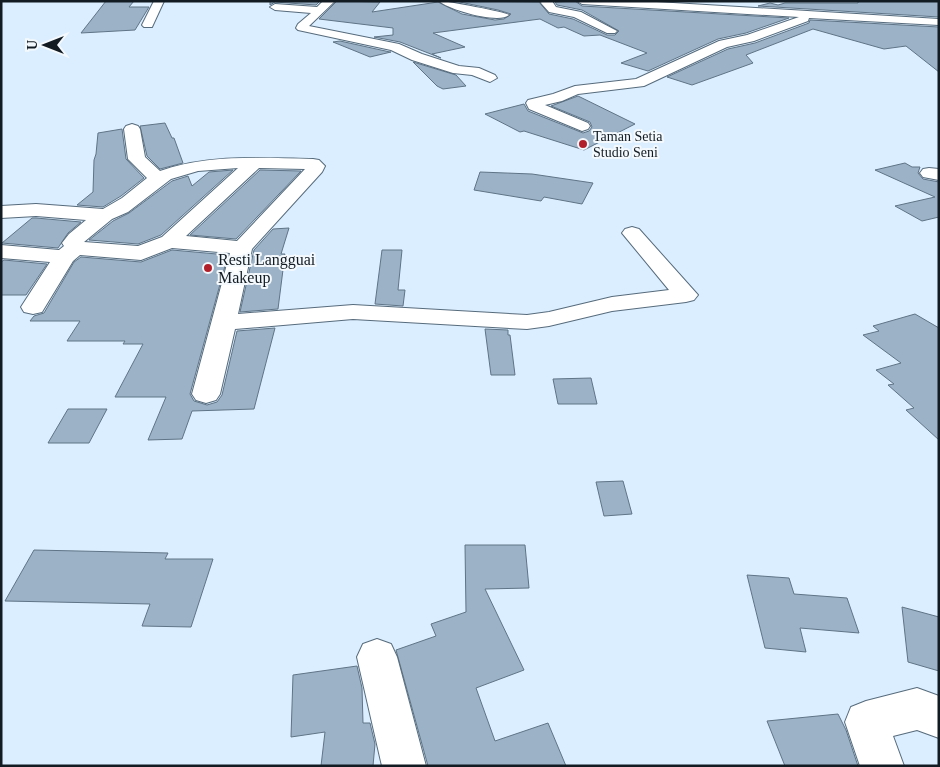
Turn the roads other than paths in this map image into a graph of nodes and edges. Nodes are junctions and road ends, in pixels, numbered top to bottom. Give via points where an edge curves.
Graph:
1 (159, 1) edge
2 (444, 1) edge
3 (547, 1) edge
4 (582, 1) edge
5 (325, 5) edge
6 (637, 5) junction
7 (842, 5) dead end
8 (275, 7) dead end
9 (814, 14) junction
10 (502, 15) dead end
11 (651, 16) dead end
12 (858, 17) junction
13 (939, 22) edge
14 (148, 25) dead end
15 (611, 31) dead end
16 (490, 78) dead end
17 (582, 126) dead end
18 (132, 129) dead end
19 (253, 164) junction
20 (158, 179) junction
21 (1, 212) edge
22 (105, 215) junction
23 (632, 233) dead end
24 (169, 241) junction
25 (242, 248) junction
26 (1, 251) edge
27 (69, 252) junction
28 (33, 307) dead end
29 (224, 322) junction
30 (206, 394) dead end
31 (377, 658) dead end
32 (939, 717) edge
33 (404, 766) edge
34 (882, 766) edge

1 - 14 street
2 - 10 street via 465,10
3 - 15 street via 553,10 577,14
4 - 6 street
5 - 8 street
5 - 16 street via 302,28 395,47 422,59
6 - 9 street
6 - 11 street
7 - 12 street via 855,11
9 - 12 street
9 - 17 street via 750,38 723,44 639,83 575,90 533,103
12 - 13 street
18 - 20 street via 137,159
19 - 20 street via 208,166 178,171
19 - 24 street
19 - 25 street via 313,164 317,167
20 - 22 street
21 - 22 street via 36,210
22 - 27 street via 76,238
23 - 29 street via 686,294 612,304 526,322 353,312
24 - 25 street
24 - 27 street via 141,253
25 - 29 street
26 - 27 street
27 - 28 street
29 - 30 street
31 - 33 street
32 - 34 street via 917,709 866,722

